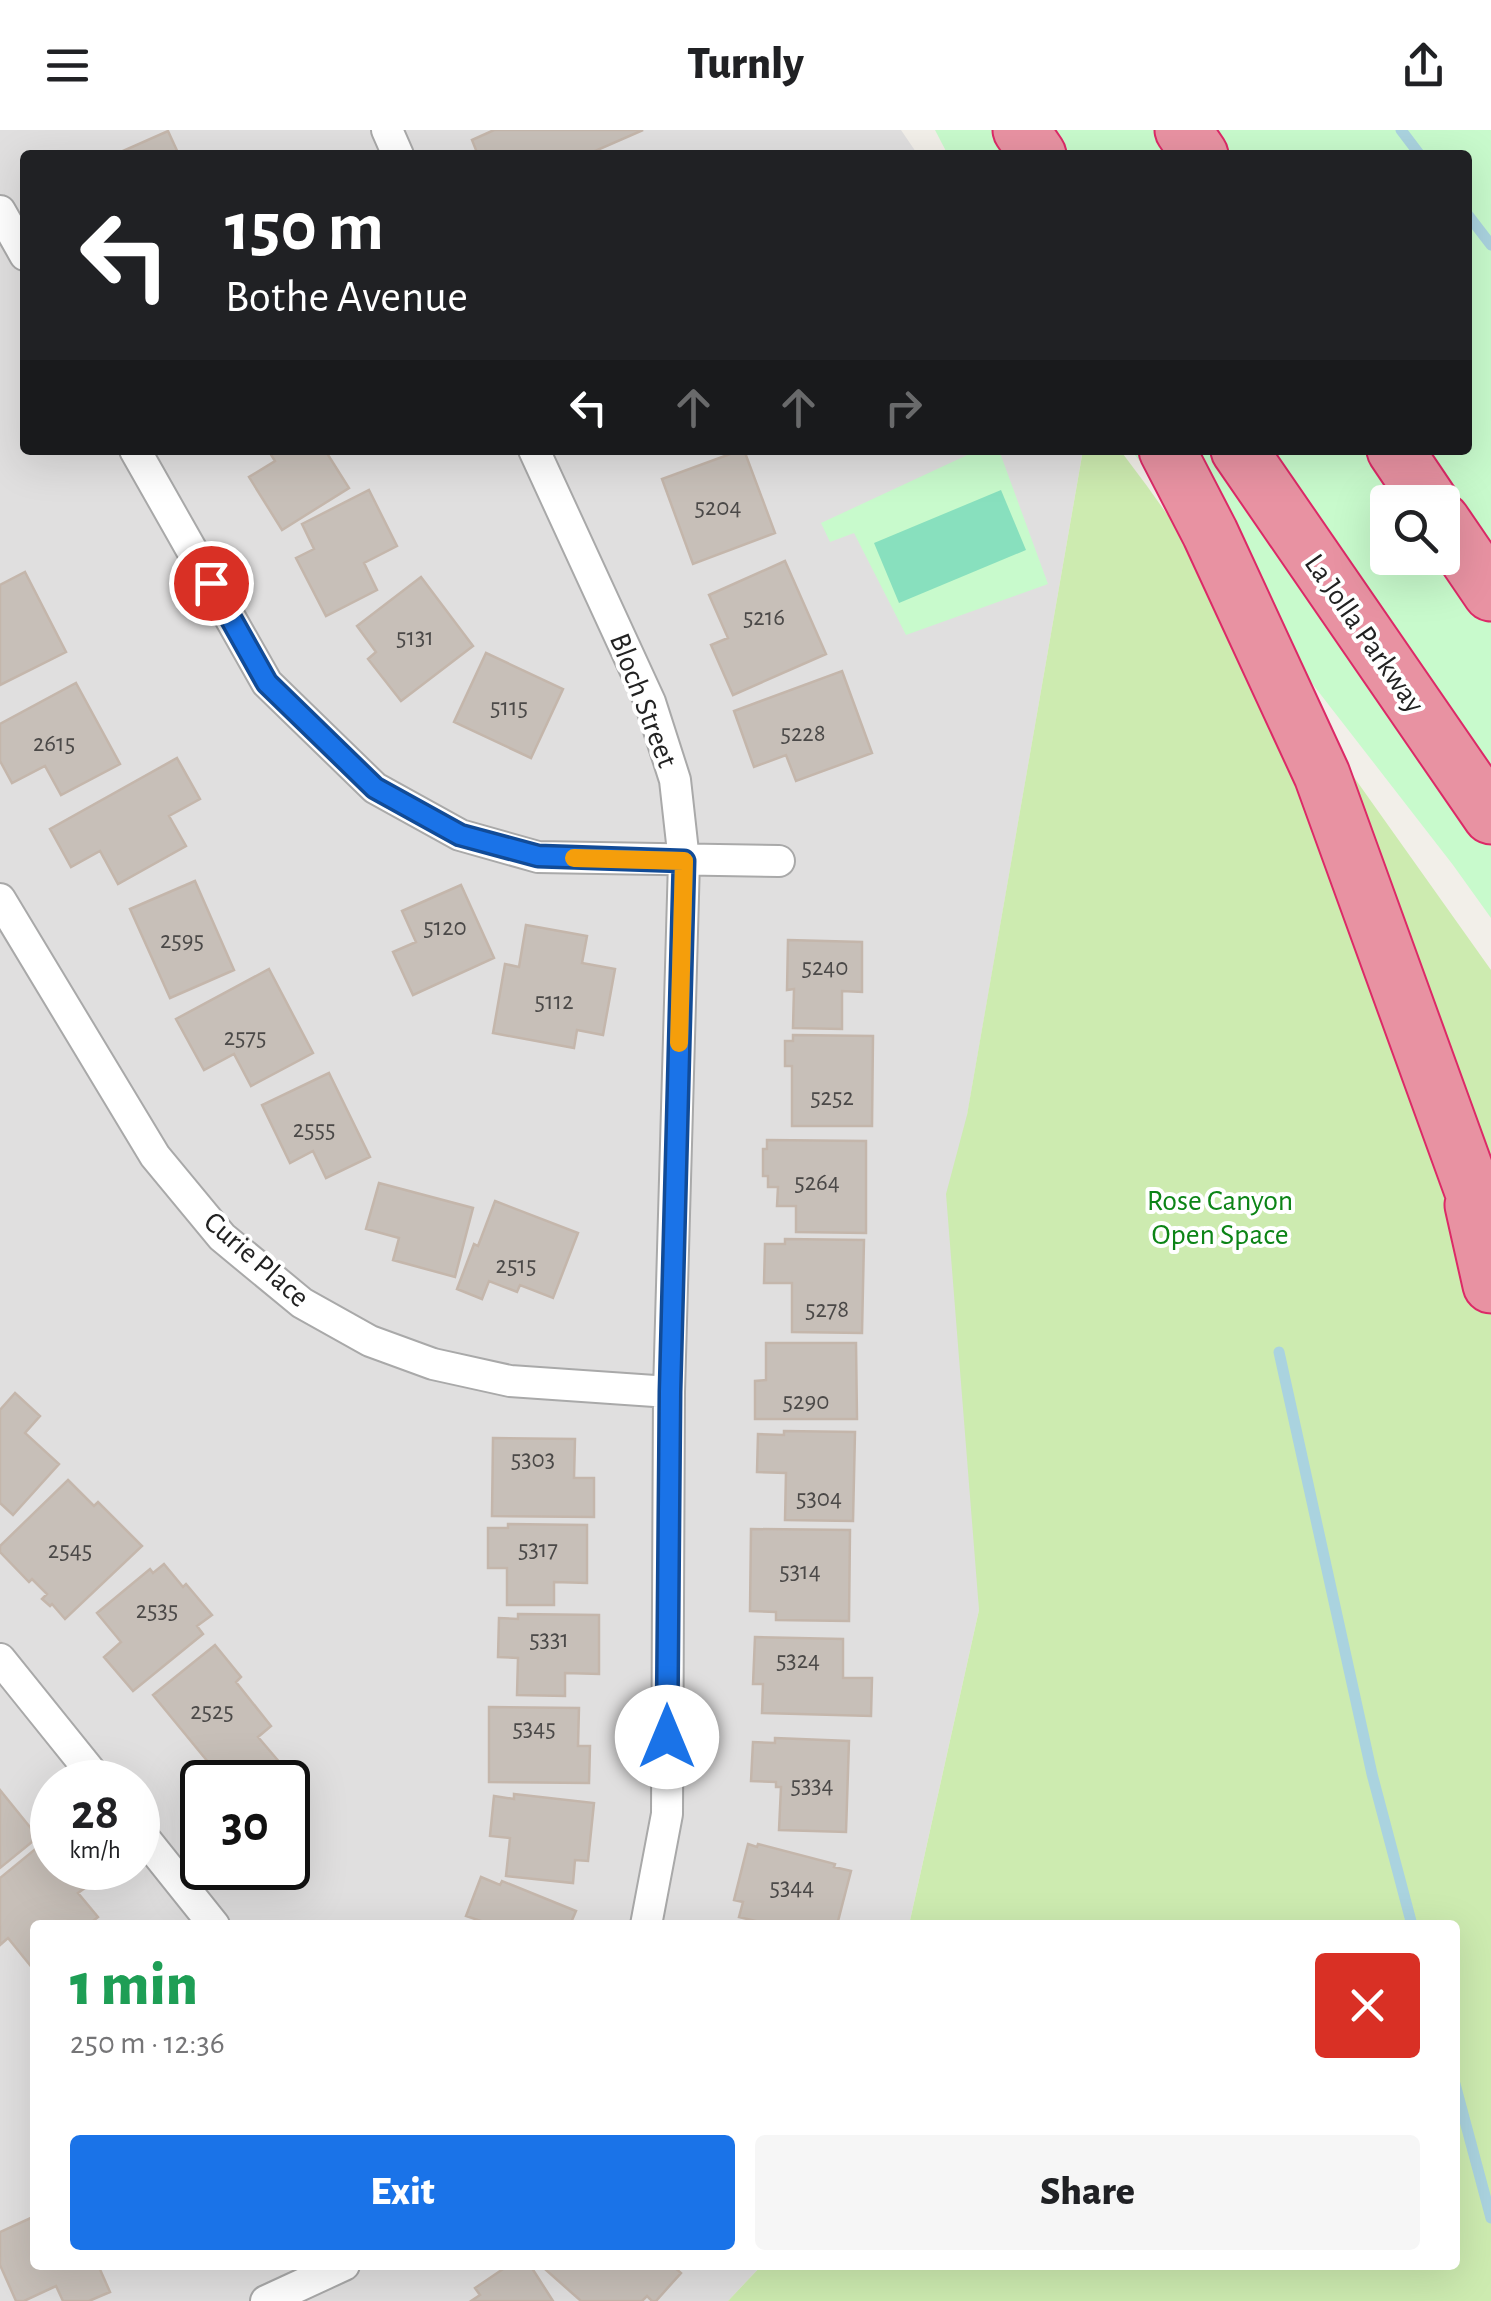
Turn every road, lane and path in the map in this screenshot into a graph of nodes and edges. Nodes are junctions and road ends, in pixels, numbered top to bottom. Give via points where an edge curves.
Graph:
1 (1019, 130) edge
2 (1034, 150) edge
3 (0, 211) edge
4 (20, 246) edge
5 (138, 455) edge
6 (536, 455) edge
7 (1171, 455) edge
8 (1242, 455) edge
9 (1398, 455) edge
10 (1419, 485) edge
11 (1460, 548) edge
12 (1491, 593) edge
13 (1491, 816) edge
14 (684, 861) junction
15 (778, 861) dead end
16 (0, 899) edge
17 (1465, 1168) junction
18 (1491, 1241) edge
19 (1491, 1285) edge
20 (670, 1392) junction
21 (0, 1659) edge
22 (81, 1760) edge
23 (160, 1858) edge
24 (210, 1920) edge
25 (647, 1920) edge
26 (333, 2270) edge
27 (266, 2301) edge

1 - 2 highway
3 - 4 street
5 - 14 street via 267,683 375,788 460,835 538,856
6 - 14 street, Bloch Street via 650,702 675,780
7 - 17 highway via 1322,774
8 - 13 highway, La Jolla Parkway
9 - 10 highway
11 - 12 highway
14 - 15 street
14 - 20 street, Bloch Street
16 - 20 street, Curie Place via 155,1156 222,1237 302,1303 370,1341 433,1364 510,1381
17 - 18 highway
17 - 19 highway
20 - 25 street, Bloch Street via 666,1814
21 - 22 street
23 - 24 street
26 - 27 street

